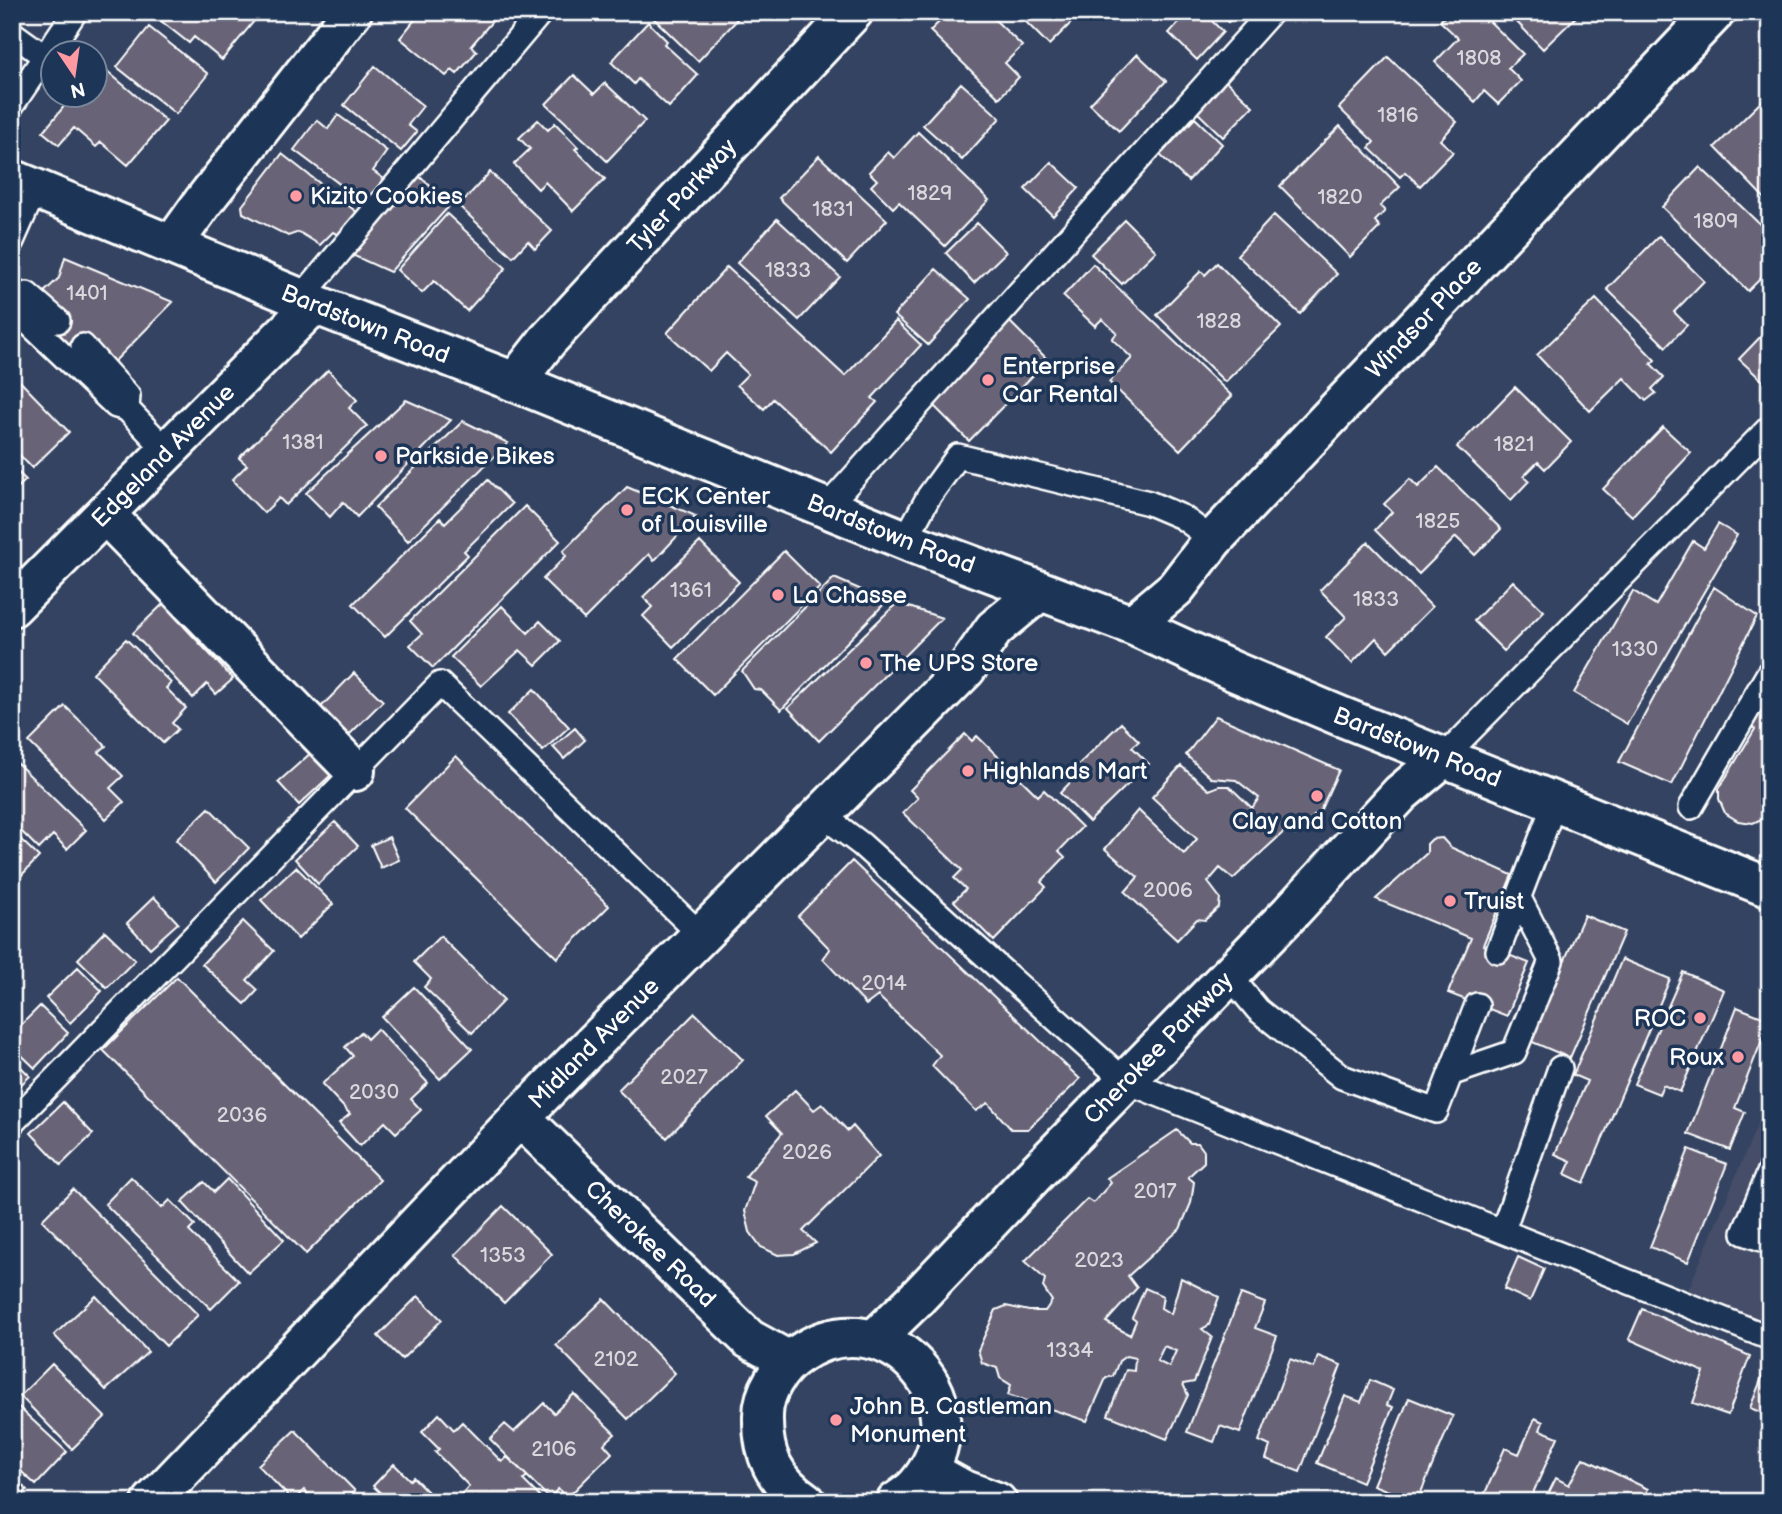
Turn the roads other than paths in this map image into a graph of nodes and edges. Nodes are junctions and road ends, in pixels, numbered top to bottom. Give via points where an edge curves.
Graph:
1 (75, 12) edge
2 (352, 12) edge
3 (541, 12) edge
4 (853, 12) edge
5 (1271, 12) edge
6 (1715, 12) edge
7 (12, 33) edge
8 (57, 38) edge
9 (38, 52) edge
10 (38, 66) edge
11 (12, 105) edge
12 (24, 184) edge
13 (12, 242) edge
14 (173, 244) junction
15 (12, 298) edge
16 (307, 301) junction
17 (12, 307) edge
18 (58, 321) dead end
19 (83, 346) dead end
20 (515, 382) junction
21 (127, 409) junction
22 (1770, 427) edge
23 (167, 451) junction
24 (826, 508) junction
25 (104, 514) junction
26 (905, 540) junction
27 (1213, 540) junction
28 (1040, 591) junction
29 (12, 607) edge
30 (1132, 625) junction
31 (1770, 671) edge
32 (1443, 758) junction
33 (355, 771) junction
34 (1555, 802) junction
35 (1691, 807) dead end
36 (821, 814) junction
37 (1770, 888) edge
38 (1519, 898) junction
39 (701, 935) junction
40 (1498, 951) dead end
41 (1228, 975) junction
42 (1477, 1005) dead end
43 (1560, 1068) dead end
44 (1453, 1073) junction
45 (1125, 1081) junction
46 (520, 1117) junction
47 (12, 1123) edge
48 (1770, 1171) edge
49 (1503, 1230) junction
50 (1770, 1242) edge
51 (1770, 1338) edge
52 (875, 1339) junction
53 (789, 1361) junction
54 (911, 1490) edge
55 (791, 1498) edge
56 (152, 1502) edge
57 (997, 1502) edge

1 - 8 lane
2 - 14 street
3 - 16 lane
4 - 20 street, Tyler Parkway via 547,341
5 - 24 lane
6 - 27 street, Windsor Place
7 - 9 lane
10 - 11 lane
12 - 13 lane
12 - 14 street, Bardstown Road
14 - 16 street, Bardstown Road
15 - 18 lane via 27,294
16 - 20 street, Bardstown Road
16 - 23 street, Edgeland Avenue
17 - 21 lane via 116,406
19 - 21 lane via 128,396
20 - 24 street, Bardstown Road
21 - 23 lane
22 - 32 lane
23 - 25 street, Edgeland Avenue
24 - 26 street, Bardstown Road
25 - 29 street, Edgeland Avenue
25 - 33 street
26 - 27 lane via 958,456 1149,503 1182,517
26 - 28 street, Bardstown Road
27 - 30 street, Windsor Place via 1176,588
28 - 30 street, Bardstown Road
28 - 36 street, Midland Avenue via 994,629 966,669
30 - 32 street, Bardstown Road
31 - 35 lane
32 - 34 street, Bardstown Road
32 - 41 street, Cherokee Parkway via 1401,793
33 - 39 lane via 440,684
33 - 47 lane
34 - 37 street, Bardstown Road
34 - 38 lane
36 - 39 street, Midland Avenue
36 - 45 lane via 861,844
38 - 40 lane
38 - 44 lane via 1551,961 1514,1052
39 - 46 street, Midland Avenue
41 - 44 lane via 1258,1010 1342,1077 1436,1111
41 - 45 street, Cherokee Parkway
42 - 44 lane
43 - 49 lane
45 - 49 lane
45 - 52 street, Cherokee Parkway
46 - 53 street, Cherokee Road via 748,1339
46 - 56 street, Midland Avenue
48 - 50 lane via 1744,1233
49 - 51 lane
52 - 53 street via 845,1336 814,1343
52 - 54 street via 900,1350 921,1368 941,1418 938,1445
53 - 55 street via 772,1384 763,1411 762,1440
54 - 57 street via 962,1489

